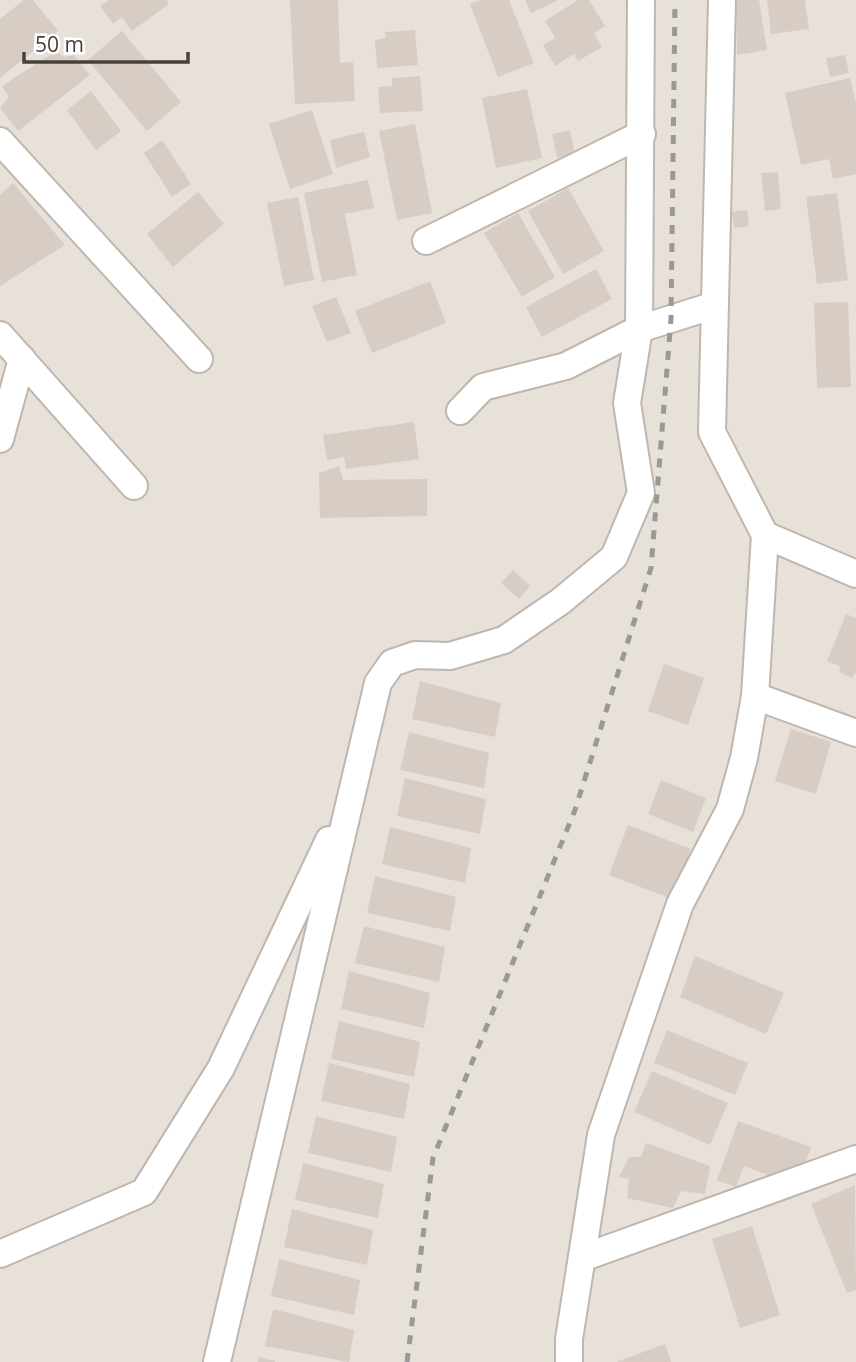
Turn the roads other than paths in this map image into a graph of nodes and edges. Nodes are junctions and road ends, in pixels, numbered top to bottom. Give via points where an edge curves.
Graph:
1 (641, 0) edge
2 (722, 0) edge
3 (642, 134) junction
4 (0, 141) edge
5 (426, 241) dead end
6 (715, 305) junction
7 (639, 328) junction
8 (0, 335) edge
9 (22, 359) junction
10 (199, 359) dead end
11 (460, 411) dead end
12 (0, 439) edge
13 (134, 486) dead end
14 (765, 535) junction
15 (856, 574) edge
16 (755, 696) junction
17 (856, 733) edge
18 (351, 795) junction
19 (854, 1155) edge
20 (0, 1254) edge
21 (582, 1258) junction
22 (217, 1362) edge
23 (569, 1362) edge

1 - 3 street
2 - 6 street
3 - 5 street
3 - 7 street
4 - 10 street
6 - 7 street
6 - 14 street via 712,432
7 - 11 street via 566,366 483,387
7 - 18 street via 627,403 641,494 614,557 504,640 450,656 415,655 392,663 378,682
8 - 9 street
9 - 12 street
9 - 13 street
14 - 15 street
14 - 16 street
16 - 17 street
16 - 21 street via 730,809 680,904 601,1135
18 - 20 street via 221,1068 144,1192
18 - 22 street
19 - 21 street
21 - 23 street

